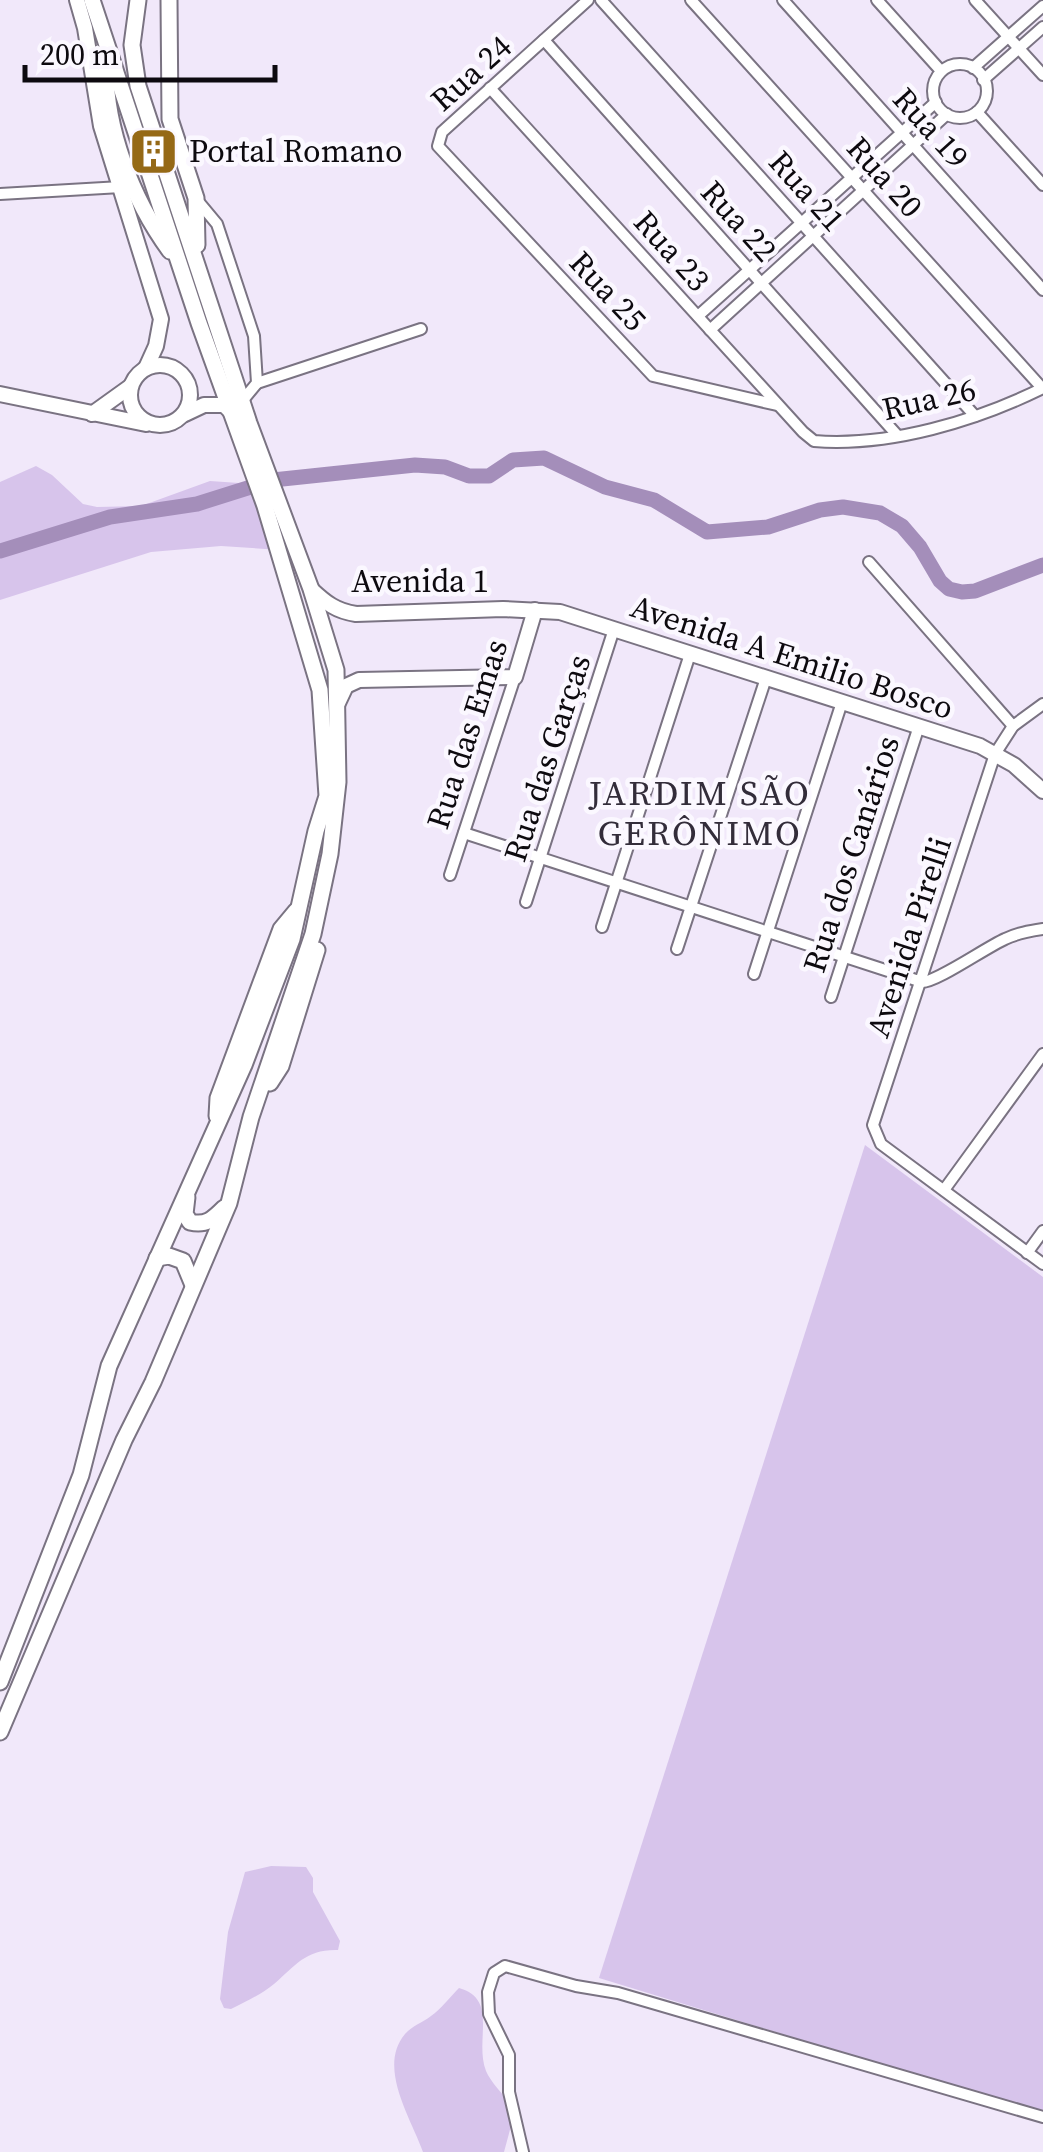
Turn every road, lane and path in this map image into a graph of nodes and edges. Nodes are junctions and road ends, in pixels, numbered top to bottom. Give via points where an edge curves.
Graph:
1 (77, 0) edge
2 (92, 0) edge
3 (138, 0) edge
4 (169, 0) edge
5 (588, 0) edge
6 (601, 0) edge
7 (691, 0) edge
8 (782, 0) edge
9 (878, 0) edge
10 (975, 0) edge
11 (1043, 6) edge
12 (1043, 27) edge
13 (1008, 37) junction
14 (544, 40) junction
15 (1019, 48) junction
16 (973, 68) junction
17 (941, 71) junction
18 (1043, 75) edge
19 (983, 80) junction
20 (490, 88) junction
21 (936, 102) junction
22 (977, 112) junction
23 (947, 114) junction
24 (902, 133) junction
25 (913, 145) junction
26 (438, 146) joint
27 (852, 178) junction
28 (1043, 184) edge
29 (120, 187) junction
30 (864, 190) junction
31 (0, 194) edge
32 (196, 198) junction
33 (802, 223) junction
34 (813, 236) junction
35 (197, 259) junction
36 (750, 270) junction
37 (761, 283) junction
38 (1043, 290) edge
39 (698, 316) junction
40 (421, 329) dead end
41 (710, 330) junction
42 (146, 368) junction
43 (257, 384) junction
44 (131, 386) junction
45 (1043, 388) edge
46 (0, 394) edge
47 (779, 406) junction
48 (238, 407) junction
49 (92, 414) junction
50 (976, 416) junction
51 (180, 417) junction
52 (150, 424) junction
53 (898, 435) junction
54 (821, 442) joint
55 (272, 503) junction
56 (869, 562) dead end
57 (311, 589) junction
58 (535, 610) junction
59 (614, 629) junction
60 (690, 654) junction
61 (514, 677) junction
62 (766, 678) junction
63 (842, 702) junction
64 (1043, 704) edge
65 (337, 706) junction
66 (919, 726) junction
67 (1013, 726) junction
68 (995, 754) junction
69 (1025, 774) junction
70 (1043, 791) edge
71 (1043, 800) edge
72 (464, 833) junction
73 (540, 858) junction
74 (450, 875) dead end
75 (616, 883) junction
76 (526, 902) dead end
77 (691, 906) junction
78 (602, 928) dead end
79 (1043, 929) edge
80 (768, 932) junction
81 (677, 949) dead end
82 (931, 955) junction
83 (845, 957) junction
84 (951, 967) junction
85 (754, 974) dead end
86 (922, 982) junction
87 (830, 998) dead end
88 (1043, 1054) edge
89 (944, 1190) junction
90 (186, 1193) junction
91 (229, 1203) junction
92 (1043, 1231) edge
93 (1027, 1252) junction
94 (157, 1258) junction
95 (1043, 1264) edge
96 (193, 1286) junction
97 (0, 1682) edge
98 (0, 1732) edge
99 (1043, 2117) edge
100 (523, 2152) edge

1 - 29 main road
2 - 48 main road via 107,48 115,131 150,222 181,268
3 - 35 main road via 132,45 138,86
4 - 32 main road via 170,119
5 - 14 street, Rua 24
6 - 33 street, Rua 21
7 - 27 street, Rua 20
8 - 24 street, Rua 19
9 - 17 street
10 - 13 street
11 - 13 street
12 - 15 street
13 - 15 street
13 - 16 street
14 - 20 street, Rua 24
14 - 36 street, Rua 22
15 - 18 street
15 - 19 street
16 - 17 street via 960,64
16 - 19 street
17 - 21 street via 934,82
19 - 22 street via 988,95
20 - 26 street, Rua 24 via 442,132
20 - 39 street, Rua 23
21 - 23 street
21 - 24 street
22 - 23 street
22 - 28 street
23 - 25 street
24 - 25 street, Rua 19
24 - 27 street
25 - 30 street
25 - 38 street, Rua 19
26 - 47 street, Rua 25 via 653,376
27 - 30 street, Rua 20
27 - 33 street
29 - 31 street
29 - 42 main road via 162,319
30 - 34 street
30 - 45 street, Rua 20
32 - 35 main road
32 - 43 street via 216,224 254,336
33 - 34 street, Rua 21
33 - 36 street
34 - 37 street
34 - 50 street, Rua 21
35 - 48 main road
36 - 37 street, Rua 22
36 - 39 street
37 - 41 street
37 - 53 street, Rua 22
39 - 41 street, Rua 23
40 - 43 street
41 - 47 street, Rua 23
42 - 44 main road
42 - 51 main road via 169,366 187,380 190,396
43 - 48 street
44 - 49 main road
44 - 52 main road via 133,409
45 - 50 street, Rua 26
46 - 49 main road
47 - 54 street, Rua 23
48 - 51 main road via 209,404
48 - 55 main road
49 - 52 main road
50 - 53 street, Rua 26
51 - 52 main road
53 - 54 street, Rua 26
55 - 57 main road
55 - 90 main road via 320,690 327,796 292,939
56 - 67 street
57 - 58 main road, Avenida 1 via 328,605 356,614
57 - 65 main road via 336,670
58 - 59 main road, Avenida A Emilio Bosco
58 - 61 main road, Rua das Emas
59 - 60 main road, Avenida A Emilio Bosco
59 - 73 street, Rua das Garças
60 - 62 main road, Avenida A Emilio Bosco
60 - 75 street
61 - 65 main road via 359,680 346,686
61 - 72 street, Rua das Emas
62 - 63 main road, Avenida A Emilio Bosco
62 - 77 street
63 - 66 main road, Avenida A Emilio Bosco
63 - 80 street
64 - 67 street
65 - 91 main road via 338,782 313,934
66 - 68 main road, Avenida A Emilio Bosco
66 - 83 street, Rua dos Canários
67 - 68 street, Avenida Pirelli
68 - 69 main road, Avenida A Emilio Bosco
68 - 82 street, Avenida Pirelli
69 - 70 main road
69 - 71 main road
72 - 73 street
72 - 74 street, Rua das Emas
73 - 75 street
73 - 76 street, Rua das Garças
75 - 77 street
75 - 78 street
77 - 80 street
77 - 81 street
79 - 84 street via 1004,939
80 - 83 street
80 - 85 street
82 - 84 street via 940,967
82 - 86 street, Avenida Pirelli
83 - 86 street
83 - 87 street, Rua dos Canários
84 - 86 street
86 - 89 street, Avenida Pirelli via 874,1119 875,1136
88 - 89 street
89 - 93 street
90 - 91 main road via 190,1222 212,1220
90 - 94 main road
91 - 96 main road
92 - 93 street
93 - 95 street
94 - 96 main road via 183,1261
94 - 97 main road via 109,1366 81,1475
96 - 98 main road
99 - 100 street via 505,1966 494,1974 487,2004 508,2055

